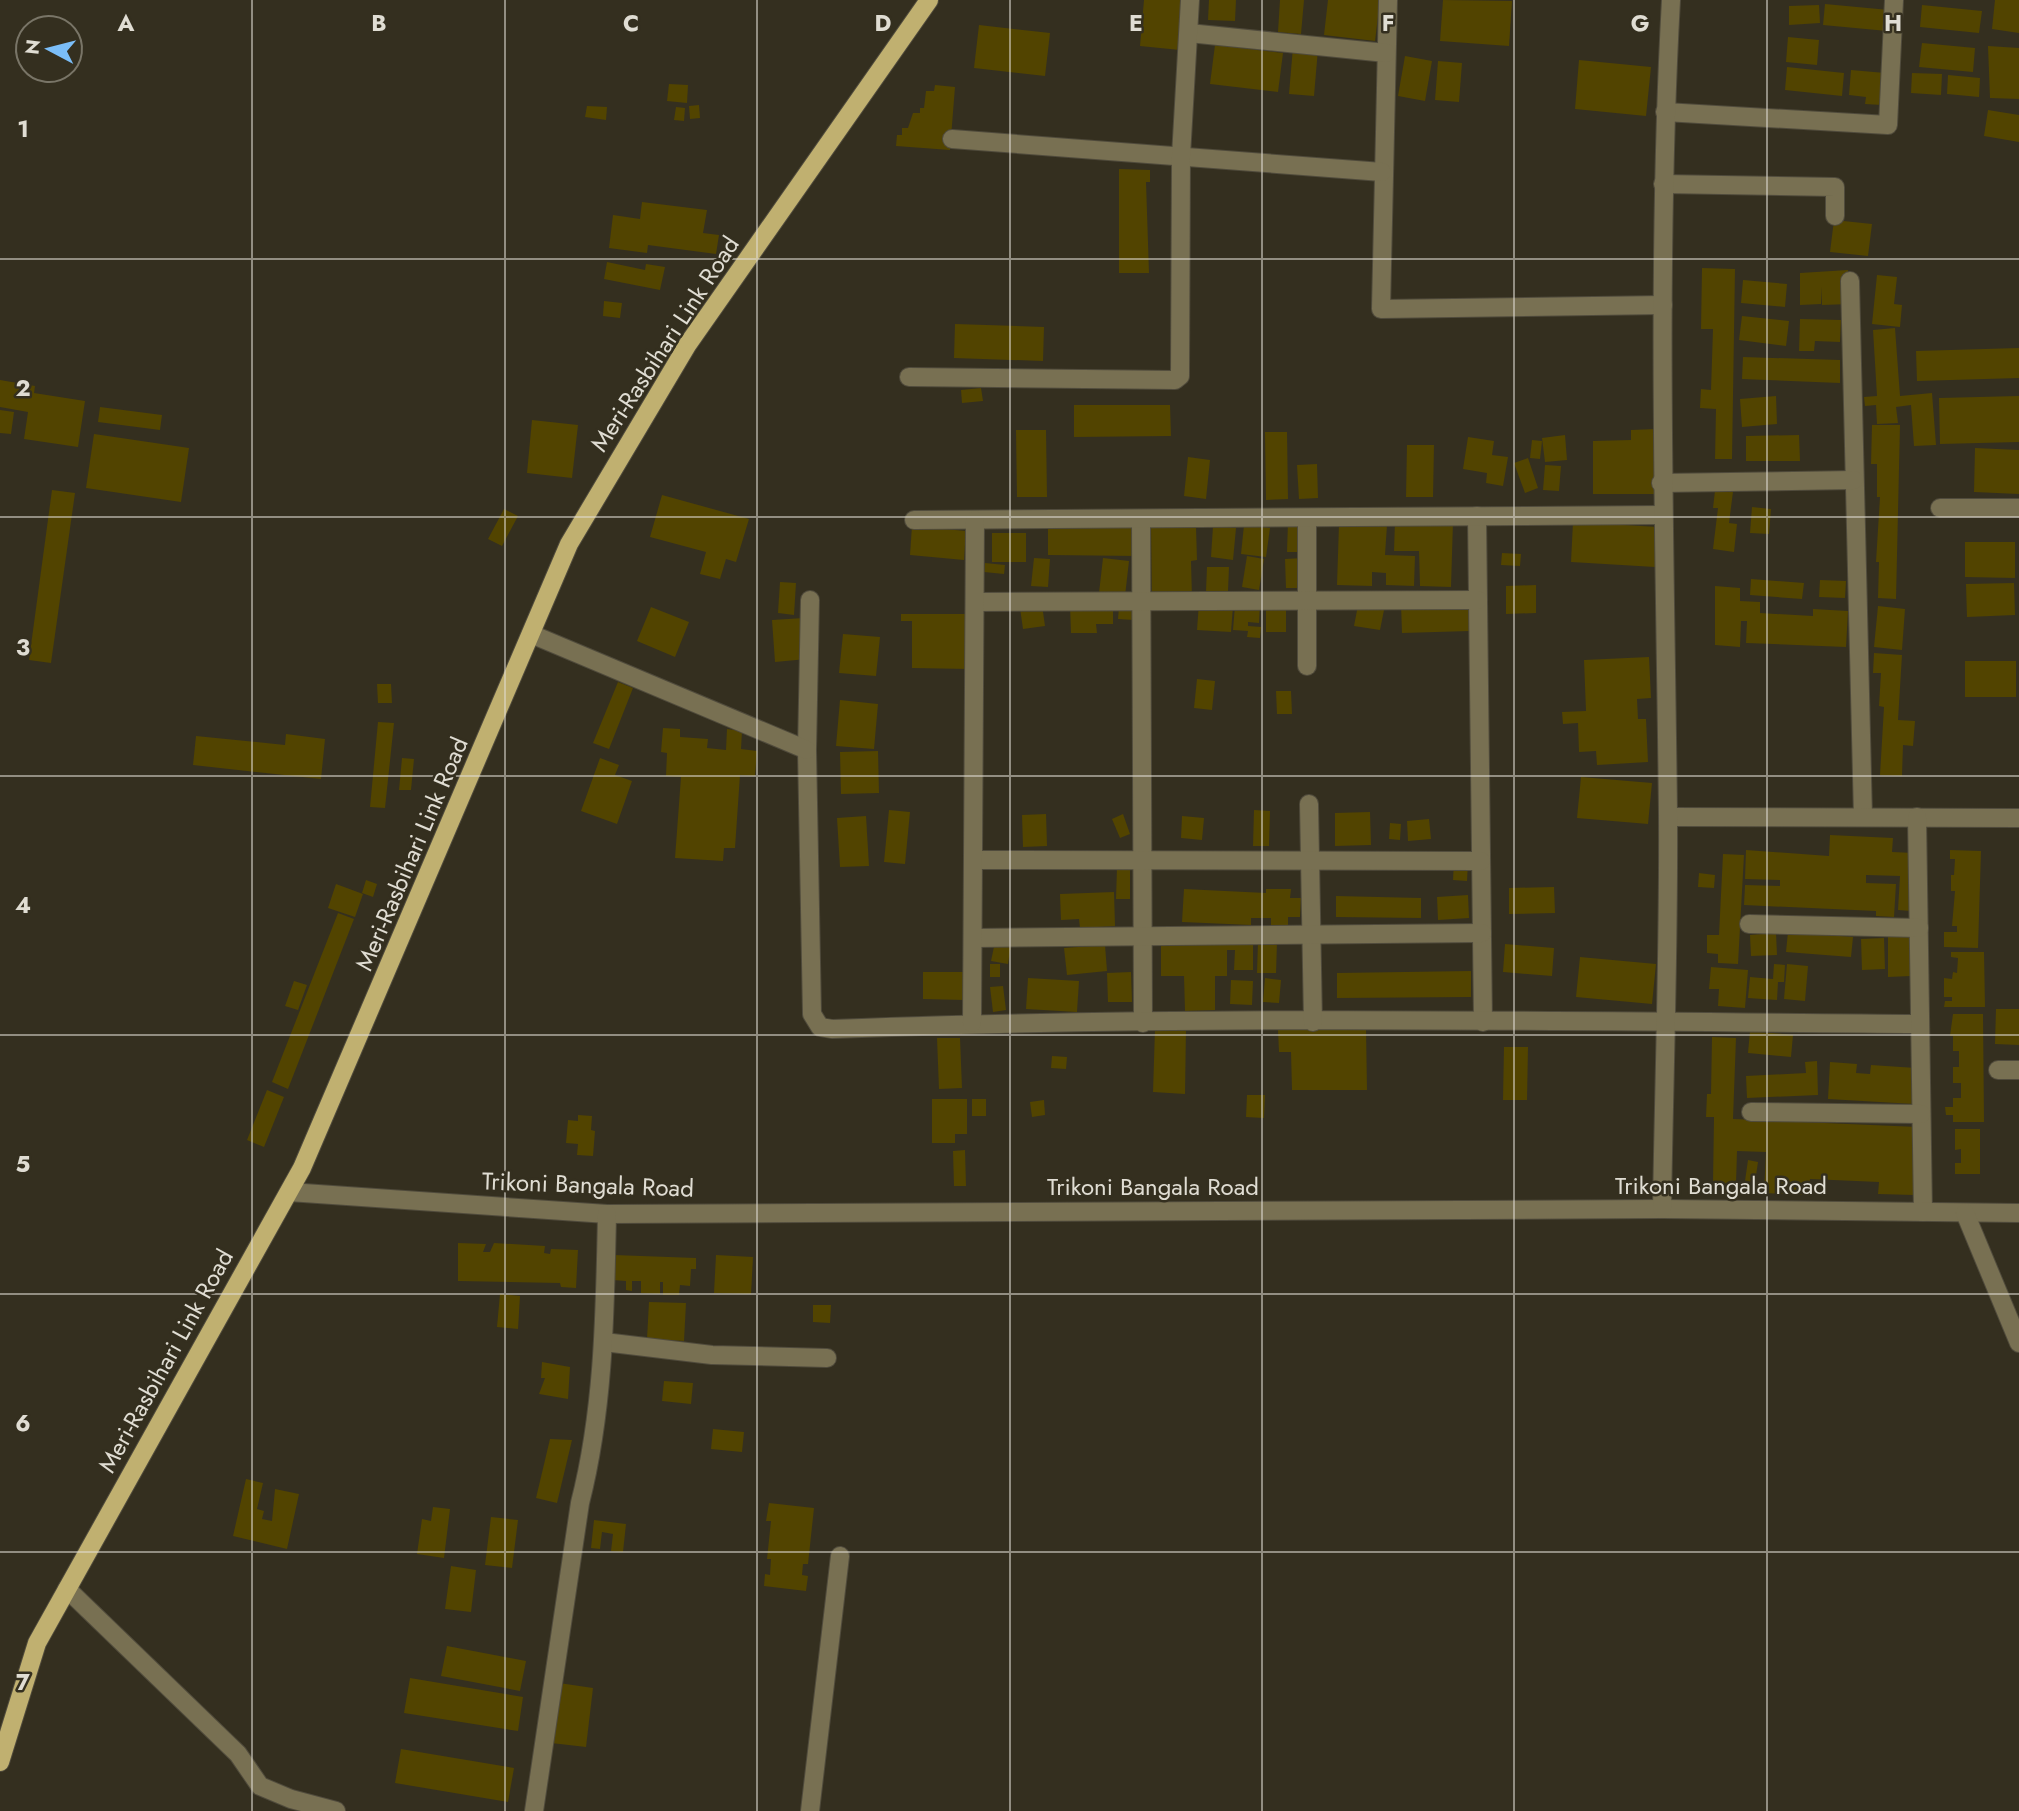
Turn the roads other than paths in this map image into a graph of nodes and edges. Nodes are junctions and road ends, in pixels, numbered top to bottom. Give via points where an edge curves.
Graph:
1 (929, 0) edge
2 (1190, 0) edge
3 (1388, 0) edge
4 (1671, 0) edge
5 (1894, 0) edge
6 (1189, 33) junction
7 (1387, 53) junction
8 (1665, 112) junction
9 (952, 139) dead end
10 (1181, 156) junction
11 (1382, 172) junction
12 (1663, 184) junction
13 (1835, 216) dead end
14 (1850, 281) dead end
15 (1663, 305) junction
16 (909, 377) dead end
17 (1854, 480) junction
18 (1661, 483) junction
19 (1940, 508) dead end
20 (2019, 508) edge
21 (1662, 515) junction
22 (1477, 516) junction
23 (1307, 518) junction
24 (1141, 519) junction
25 (914, 520) dead end
26 (975, 520) junction
27 (810, 600) dead end
28 (1307, 600) junction
29 (1478, 600) junction
30 (1141, 601) junction
31 (975, 602) junction
32 (531, 634) junction
33 (1307, 666) dead end
34 (807, 750) junction
35 (1309, 804) dead end
36 (1668, 817) junction
37 (1863, 817) junction
38 (1917, 817) junction
39 (2019, 818) edge
40 (973, 860) junction
41 (1142, 860) junction
42 (1310, 860) junction
43 (1481, 861) junction
44 (1749, 924) dead end
45 (1919, 928) junction
46 (1482, 933) junction
47 (1311, 935) junction
48 (1143, 936) junction
49 (973, 938) junction
50 (1313, 1022) junction
51 (1483, 1022) junction
52 (1664, 1022) junction
53 (972, 1023) junction
54 (1143, 1023) junction
55 (1920, 1024) junction
56 (1998, 1070) dead end
57 (2019, 1070) edge
58 (1751, 1112) dead end
59 (1921, 1114) junction
60 (289, 1192) junction
61 (1662, 1209) junction
62 (1923, 1212) junction
63 (1965, 1213) junction
64 (2019, 1213) edge
65 (607, 1214) junction
66 (604, 1342) junction
67 (2019, 1343) edge
68 (827, 1358) dead end
69 (840, 1556) dead end
70 (66, 1589) junction
71 (0, 1762) edge
72 (336, 1811) edge
73 (534, 1811) edge
74 (810, 1811) edge

1 - 32 main road, Meri-Rasbihari Link Road via 688,345 569,544
2 - 6 street
3 - 7 street
4 - 8 street
5 - 8 street via 1888,125
6 - 7 street
6 - 10 street
7 - 11 street
8 - 12 street
9 - 10 street
10 - 11 street
10 - 16 street via 1180,376 1175,380
11 - 15 street via 1381,309
12 - 13 street via 1835,187
12 - 15 street
14 - 17 street
15 - 18 street
17 - 18 street
17 - 37 street
18 - 21 street
19 - 20 street
21 - 22 street
21 - 36 street
22 - 23 street
22 - 29 street
23 - 24 street
23 - 28 street
24 - 26 street
24 - 30 street
25 - 26 street
26 - 31 street
27 - 34 street
28 - 29 street
28 - 30 street
28 - 33 street
29 - 43 street
30 - 31 street
30 - 41 street
31 - 40 street
32 - 34 street
32 - 60 main road, Meri-Rasbihari Link Road via 374,1006
34 - 53 street via 815,1022 831,1029
35 - 42 street
36 - 37 street
36 - 52 street
37 - 38 street
38 - 39 street
38 - 45 street
40 - 41 street
40 - 49 street
41 - 42 street
41 - 48 street
42 - 43 street
42 - 47 street
43 - 46 street
44 - 45 street
45 - 55 street
46 - 47 street
46 - 51 street
47 - 48 street
47 - 50 street
48 - 49 street
48 - 54 street
49 - 53 street
50 - 51 street
50 - 54 street
51 - 52 street
52 - 55 street
52 - 61 street
53 - 54 street
55 - 59 street
56 - 57 street
58 - 59 street
59 - 62 street
60 - 65 street, Trikoni Bangala Road
60 - 70 main road, Meri-Rasbihari Link Road
61 - 62 street, Trikoni Bangala Road
61 - 65 street, Trikoni Bangala Road
62 - 63 street, Trikoni Bangala Road
63 - 64 street, Trikoni Bangala Road
63 - 67 street
65 - 66 street
66 - 68 street via 712,1355
66 - 73 street via 592,1456 580,1503
69 - 74 street
70 - 71 main road, Meri-Rasbihari Link Road via 37,1643
70 - 72 street via 238,1754 260,1786

